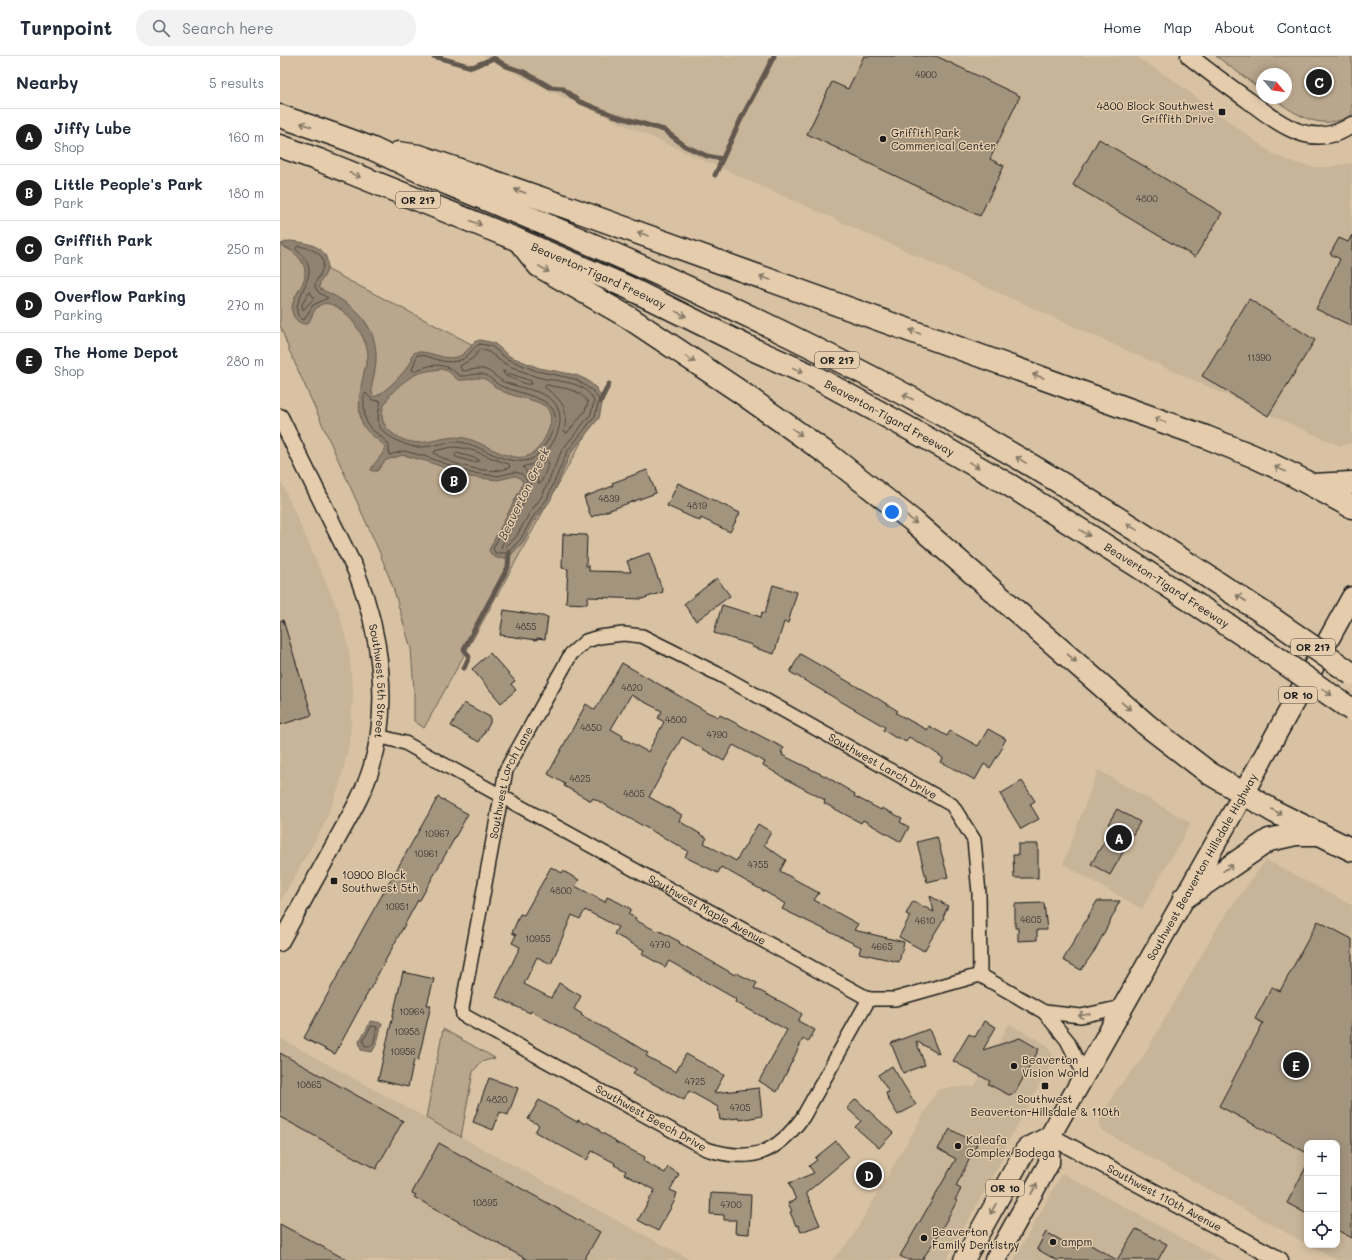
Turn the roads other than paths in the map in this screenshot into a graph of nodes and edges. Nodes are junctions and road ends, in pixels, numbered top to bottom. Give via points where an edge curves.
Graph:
1 (1189, 56) edge
2 (280, 116) edge
3 (1352, 125) edge
4 (280, 146) edge
5 (373, 150) junction
6 (518, 240) junction
7 (280, 417) edge
8 (1352, 483) edge
9 (1310, 484) junction
10 (1352, 507) edge
11 (1352, 597) edge
12 (658, 643) joint
13 (1352, 674) edge
14 (1352, 710) edge
15 (378, 736) junction
16 (1243, 794) junction
17 (502, 796) junction
18 (1322, 834) junction
19 (1352, 850) edge
20 (1184, 898) junction
21 (280, 943) edge
22 (980, 975) junction
23 (869, 999) junction
24 (1122, 1007) junction
25 (1044, 1012) junction
26 (463, 1015) joint
27 (1084, 1074) junction
28 (1050, 1136) junction
29 (964, 1260) edge
30 (995, 1260) edge
31 (1280, 1260) edge

1 - 3 street via 1290,129 1324,135
5 -> 2 highway, OR 217
4 -> 6 highway, Beaverton-Tigard Freeway / OR 217
9 -> 5 highway via 1253,456 1117,404 419,156
13 -> 5 highway, OR 217, bridge via 1274,620 1095,504 942,415 797,340 624,257
6 -> 14 highway, Beaverton-Tigard Freeway / OR 217, bridge via 627,286 750,348 815,377 941,446 1011,486 1109,548 1260,646
6 -> 16 highway via 539,266 628,317 829,455 913,521 1148,726 1209,773
7 - 15 street, Southwest 5th Street via 364,591 374,629 379,668
8 - 9 highway
9 - 10 highway
11 - 16 main road, Southwest Beaverton Hillsdale Highway / OR 10
12 - 17 street, Southwest Larch Lane via 642,636 623,634 599,637 586,642 571,654 506,770
12 - 22 street, Southwest Larch Drive via 724,677 952,805 974,840 979,893
15 - 17 street, Southwest Maple Avenue via 405,743
15 - 21 street, Southwest 5th Street via 370,771 353,811
16 -> 18 highway
16 - 20 main road, Southwest Beaverton Hillsdale Highway / OR 10
17 - 23 street, Southwest Maple Avenue
17 - 26 street, Southwest Larch Lane via 462,1008
18 - 19 highway
20 -> 18 highway via 1270,840 1296,834
20 - 24 main road, Southwest Beaverton Hillsdale Highway / OR 10
22 - 23 street, Southwest Maple Avenue via 895,999
22 - 25 street
23 - 26 street, Southwest Beech Drive via 803,1117 791,1133 778,1144 762,1152 735,1156 706,1149
24 -> 25 street via 1081,1016
24 - 27 main road, Southwest Beaverton Hillsdale Highway / OR 10
25 - 27 street via 1067,1040
27 - 28 main road, Southwest Beaverton Hillsdale Highway / OR 10
28 -> 29 main road, OR 10 via 1026,1149
30 -> 28 main road, Southwest Beaverton Hillsdale Highway / OR 10 via 1049,1163
28 - 31 street, Southwest 110th Avenue

